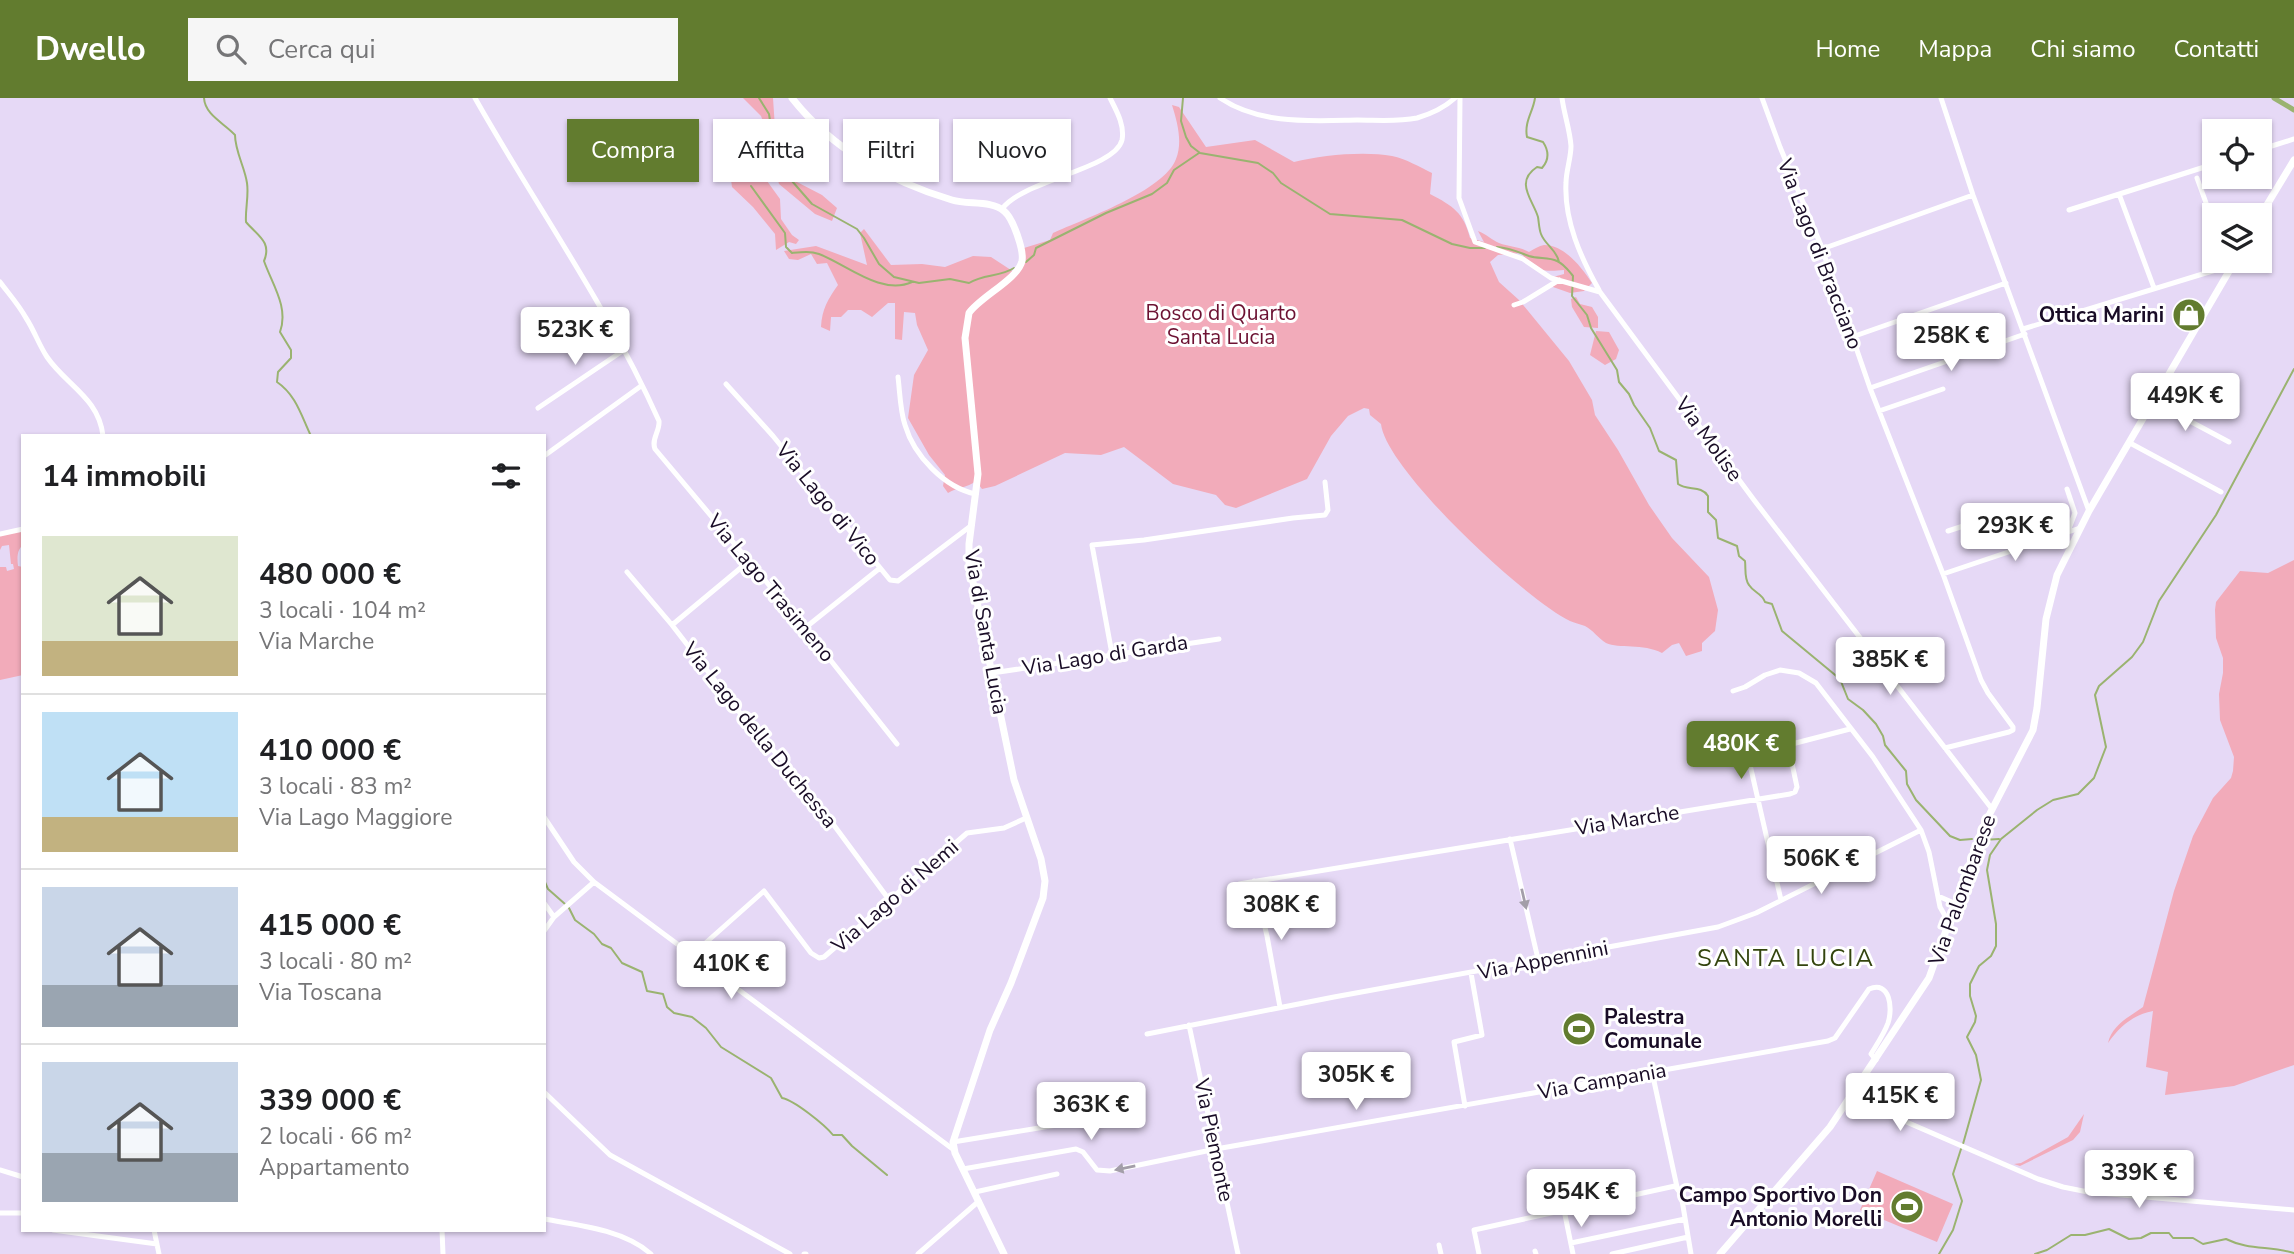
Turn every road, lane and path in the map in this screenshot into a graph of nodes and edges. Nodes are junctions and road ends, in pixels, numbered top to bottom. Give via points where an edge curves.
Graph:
1 (475, 98) edge
2 (792, 98) edge
3 (1110, 98) edge
4 (1220, 98) edge
5 (1457, 98) edge
6 (1562, 98) edge
7 (1762, 98) edge
8 (1941, 98) edge
9 (2294, 139) edge
10 (2272, 146) edge
11 (2294, 160) edge
12 (2202, 168) edge
13 (2197, 178) dead end
14 (2119, 194) junction
15 (1973, 195) junction
16 (2206, 203) edge
17 (2268, 203) edge
18 (1002, 209) junction
19 (2069, 210) dead end
20 (1822, 249) junction
21 (2202, 273) edge
22 (2227, 273) edge
23 (1559, 280) junction
24 (0, 282) edge
25 (2006, 283) junction
26 (2154, 288) junction
27 (1600, 292) junction
28 (1514, 305) dead end
29 (2024, 331) junction
30 (1852, 337) junction
31 (624, 350) junction
32 (898, 377) dead end
33 (726, 384) dead end
34 (641, 386) junction
35 (1870, 387) junction
36 (1942, 388) dead end
37 (2154, 402) junction
38 (538, 408) dead end
39 (1879, 411) junction
40 (103, 434) edge
41 (2229, 442) dead end
42 (2130, 443) junction
43 (546, 455) edge
44 (1325, 482) dead end
45 (2067, 489) dead end
46 (2221, 492) dead end
47 (976, 494) junction
48 (2088, 511) junction
49 (1994, 516) dead end
50 (972, 525) junction
51 (2080, 528) junction
52 (21, 529) edge
53 (1948, 531) dead end
54 (2068, 531) junction
55 (0, 534) edge
56 (749, 561) junction
57 (880, 568) junction
58 (627, 572) dead end
59 (1942, 574) junction
60 (672, 625) junction
61 (805, 628) junction
62 (1219, 639) dead end
63 (1112, 654) junction
64 (992, 673) junction
65 (1733, 691) dead end
66 (1850, 729) junction
67 (897, 744) dead end
68 (1945, 748) junction
69 (1748, 756) dead end
70 (1760, 799) junction
71 (1992, 809) junction
72 (1026, 818) junction
73 (546, 820) edge
74 (1921, 830) junction
75 (1510, 839) junction
76 (1254, 881) junction
77 (594, 882) junction
78 (1239, 884) dead end
79 (1938, 896) junction
80 (1782, 900) junction
81 (890, 901) junction
82 (1954, 903) junction
83 (546, 906) edge
84 (554, 917) junction
85 (1948, 921) junction
86 (546, 928) edge
87 (692, 955) junction
88 (1538, 959) junction
89 (1471, 973) junction
90 (1280, 1007) junction
91 (1189, 1025) junction
92 (1147, 1034) dead end
93 (1876, 1060) junction
94 (1652, 1072) junction
95 (546, 1094) edge
96 (1851, 1098) junction
97 (1465, 1106) junction
98 (1075, 1122) dead end
99 (954, 1146) junction
100 (1216, 1149) junction
101 (964, 1169) junction
102 (0, 1170) edge
103 (1057, 1174) dead end
104 (21, 1176) edge
105 (1677, 1187) junction
106 (975, 1192) junction
107 (979, 1201) junction
108 (1564, 1210) junction
109 (2294, 1210) edge
110 (0, 1213) edge
111 (21, 1213) edge
112 (546, 1219) edge
113 (1685, 1220) junction
114 (68, 1232) edge
115 (154, 1232) edge
116 (442, 1232) edge
117 (1688, 1237) junction
118 (1571, 1243) junction
119 (157, 1244) junction
120 (1439, 1245) dead end
121 (1002, 1253) edge
122 (159, 1254) edge
123 (443, 1254) edge
124 (651, 1254) edge
125 (790, 1254) edge
126 (918, 1254) edge
127 (1238, 1254) edge
128 (1441, 1254) edge
129 (1479, 1254) edge
130 (1573, 1254) edge
131 (1612, 1254) edge
132 (1691, 1254) edge
133 (1720, 1254) edge

1 - 31 street, Via Lago Trasimeno
2 - 18 street via 820,129 870,166 949,199
3 - 18 street via 1122,130 1114,152 1015,197
4 - 5 street via 1259,114 1308,122 1413,118
5 - 23 street via 1458,198 1475,242 1523,259
6 - 27 street, Via Molise via 1571,146 1568,207 1575,240
7 - 20 street, Via Lago di Bracciano
8 - 15 street
9 - 10 street
11 - 17 street
12 - 14 street
13 - 16 street
14 - 19 street
14 - 26 street
15 - 20 street
15 - 25 street
18 - 47 street, Via di Santa Lucia via 1012,222 1021,264 973,307 966,319
20 - 30 street, Via Lago di Bracciano
21 - 26 street
22 - 37 street, Via Palombarese
23 - 27 street
23 - 28 street
24 - 40 street via 49,359 93,407
25 - 29 street
25 - 30 street
26 - 29 street
27 - 68 street, Via Molise
29 - 35 street
29 - 48 street
30 - 35 street, Via Lago di Bracciano
31 - 34 street, Via Lago Trasimeno
31 - 38 street
32 - 47 street via 905,425 917,449 947,482
33 - 57 street, Via Lago di Vico
34 - 43 street
34 - 56 street, Via Lago Trasimeno via 658,419 655,449
35 - 39 street, Via Lago di Bracciano
36 - 39 street
37 - 41 street
37 - 42 street, Via Palombarese
39 - 59 street, Via Lago di Bracciano
42 - 46 street
42 - 48 street, Via Palombarese
44 - 63 street via 1325,515 1092,545
45 - 54 street via 2075,513
47 - 50 street, Via di Santa Lucia
48 - 51 street, Via Palombarese
49 - 53 street
50 - 57 street, Via Lago di Vico via 898,581 890,580
50 - 64 street, Via di Santa Lucia via 969,558
51 - 54 street
51 - 71 street, Via Palombarese via 2049,603 2031,735
52 - 55 street
54 - 59 street
56 - 60 street
56 - 61 street, Via Lago Trasimeno
57 - 61 street
58 - 60 street, Via Lago della Duchessa
59 - 68 street, Via Lago di Bracciano via 1983,685 2014,727
60 - 81 street, Via Lago della Duchessa via 747,722 799,778
61 - 67 street, Via Lago Trasimeno
62 - 63 street, Via Lago di Garda
63 - 64 street, Via Lago di Garda
64 - 72 street, Via di Santa Lucia
65 - 66 street via 1773,672 1799,673 1818,686
66 - 70 street, Via Marche via 1789,744 1796,791
66 - 74 street
68 - 71 street, Via Molise
69 - 70 street
70 - 75 street, Via Marche
70 - 80 street
71 - 82 street, Via Palombarese
72 - 81 street, Via Lago di Nemi via 1004,828 967,833
72 - 99 street, Via di Santa Lucia via 1041,859 1045,889 985,1045
73 - 77 street via 574,862
74 - 79 street
74 - 80 street, Via Appennini
75 - 76 street, Via Marche
75 -> 88 street
76 - 78 street, Via Marche
76 - 90 street
77 - 84 street
77 - 87 street
79 - 82 street
79 - 85 street
80 - 88 street, Via Appennini via 1718,930
81 - 87 street, Via Lago di Nemi via 819,958 764,891
82 - 85 street, Via Palombarese
83 - 84 street
84 - 86 street
85 - 93 street, Via Palombarese via 1929,978
87 - 99 street
88 - 89 street, Via Appennini
89 - 90 street, Via Appennini
89 - 97 street via 1482,1035 1454,1042
90 - 91 street, Via Appennini
91 - 92 street, Via Appennini
91 - 100 street, Via Piemonte
93 - 94 street, Via Campania via 1871,1054 1889,1018 1888,994 1876,986 1831,1040
93 - 96 street, Via Palombarese
94 - 97 street, Via Campania
94 - 105 street
95 - 125 street via 612,1156
96 - 109 street via 2038,1178 2080,1191
96 - 133 street, Via Palombarese
97 - 100 street, Via Campania
98 - 99 street
99 - 101 street
100 -> 101 street, Via Campania via 1107,1171 1095,1169 1076,1149
100 - 127 street, Via Piemonte
101 - 106 street
102 - 104 street
103 - 106 street
105 - 108 street
105 - 113 street
106 - 107 street
107 - 121 street
107 - 126 street
108 - 118 street
108 - 129 street via 1474,1230
110 - 111 street
112 - 124 street via 612,1234
113 - 117 street
113 - 118 street
114 - 119 street
115 - 119 street
116 - 123 street
117 - 131 street
117 - 132 street
118 - 130 street
119 - 122 street
120 - 128 street

